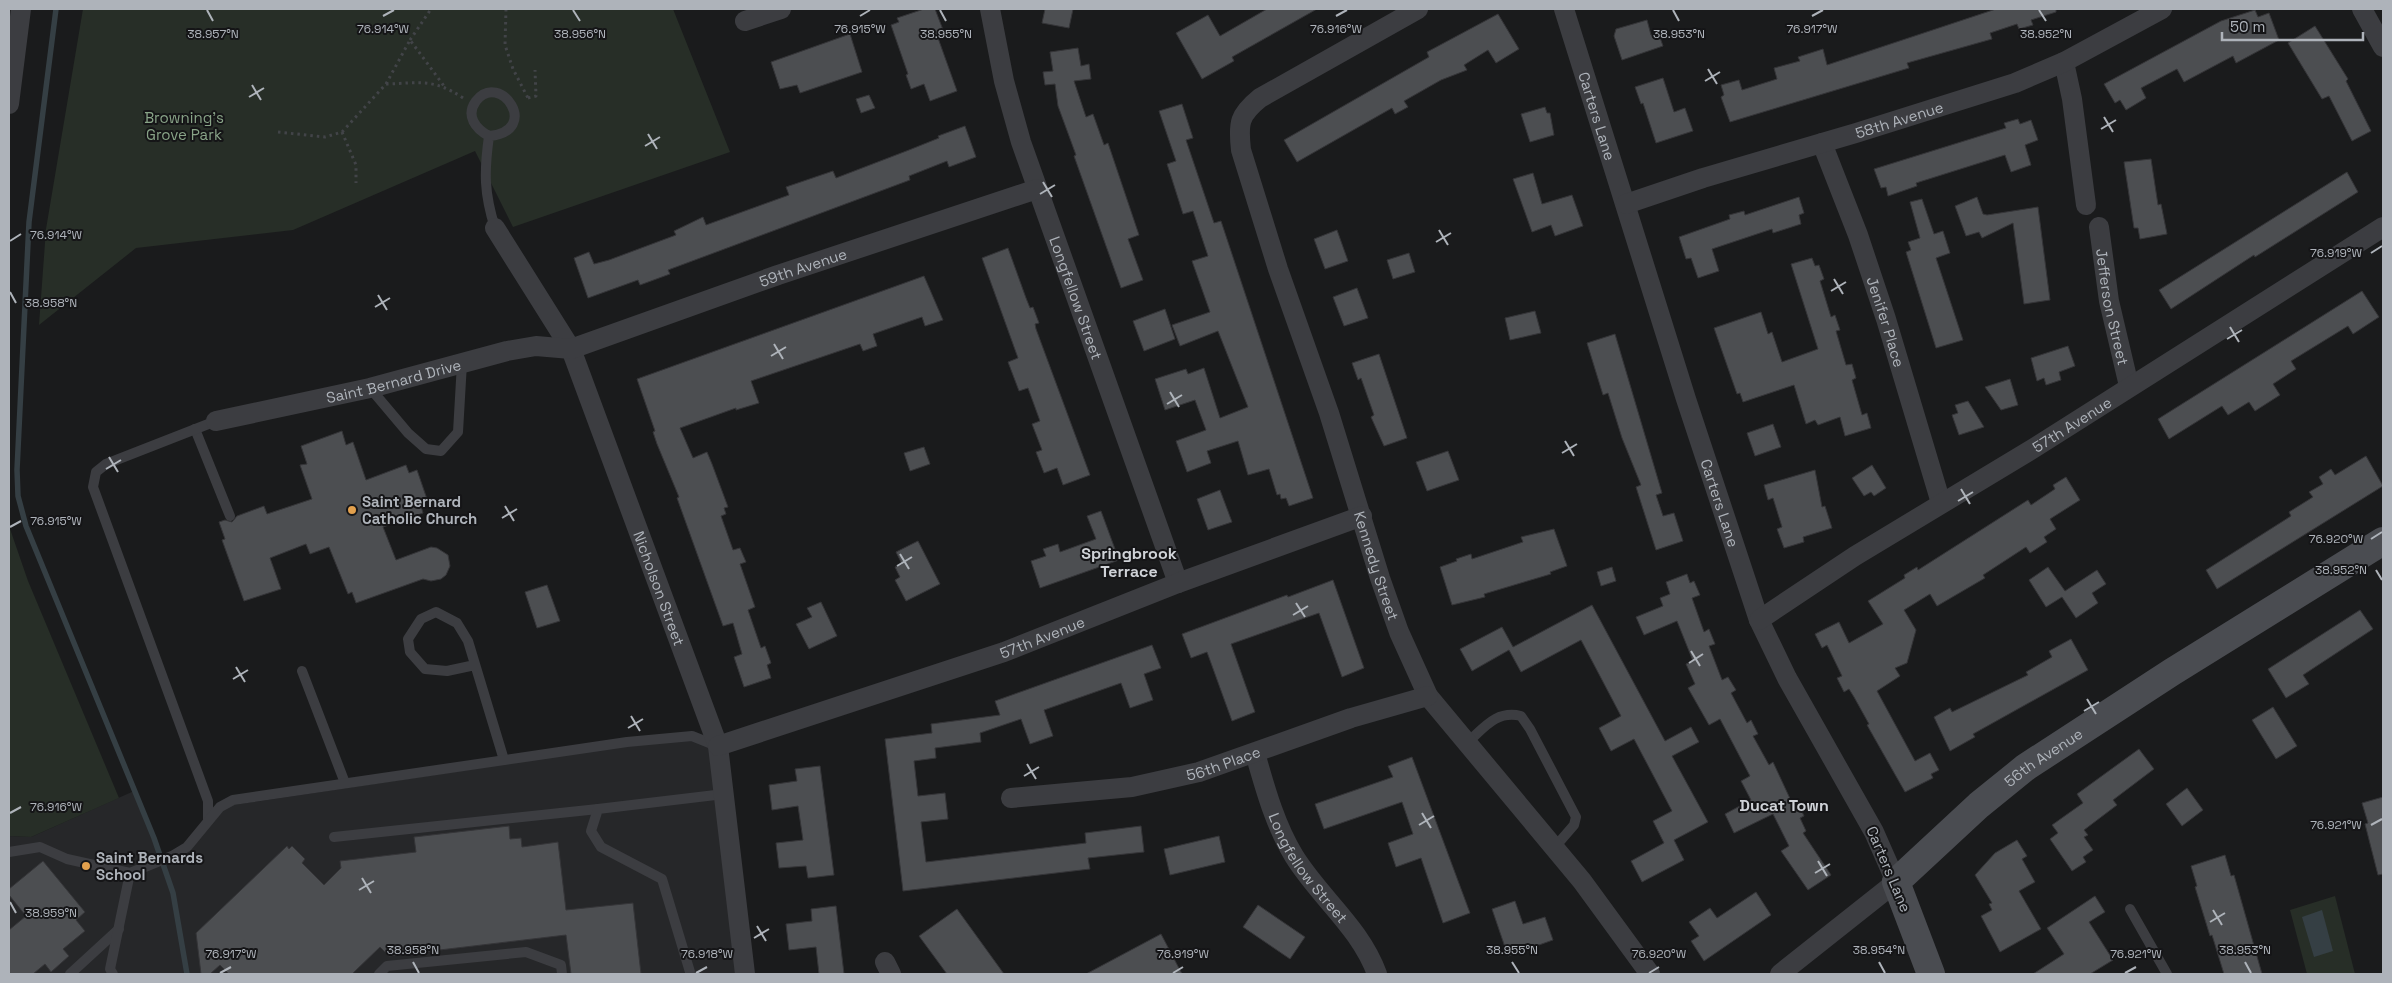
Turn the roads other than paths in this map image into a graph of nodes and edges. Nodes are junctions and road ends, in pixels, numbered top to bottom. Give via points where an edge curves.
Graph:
1 (21, 9) edge
2 (781, 9) edge
3 (990, 9) edge
4 (1418, 9) edge
5 (1564, 9) edge
6 (2162, 9) edge
7 (2362, 9) edge
8 (746, 21) dead end
9 (2383, 47) edge
10 (2064, 62) junction
11 (9, 104) edge
12 (489, 136) junction
13 (1822, 144) junction
14 (1036, 188) junction
15 (1626, 204) junction
16 (2086, 205) dead end
17 (2099, 227) dead end
18 (2383, 227) edge
19 (496, 228) joint
20 (571, 349) junction
21 (462, 363) junction
22 (2129, 386) junction
23 (370, 388) junction
24 (216, 421) joint
25 (195, 429) junction
26 (1941, 503) junction
27 (230, 516) dead end
28 (1362, 516) junction
29 (2383, 541) edge
30 (1178, 583) junction
31 (1759, 620) junction
32 (475, 665) junction
33 (302, 671) dead end
34 (1428, 696) junction
35 (1467, 743) junction
36 (718, 746) junction
37 (1254, 753) junction
38 (504, 760) junction
39 (345, 782) junction
40 (724, 794) junction
41 (1011, 798) dead end
42 (598, 809) junction
43 (208, 819) junction
44 (334, 837) dead end
45 (1555, 847) junction
46 (9, 852) edge
47 (130, 873) junction
48 (1896, 882) junction
49 (2130, 908) dead end
50 (119, 929) junction
51 (690, 972) dead end
52 (110, 973) edge
53 (70, 974) edge
54 (378, 974) edge
55 (562, 974) edge
56 (745, 974) edge
57 (1377, 974) edge
58 (1650, 974) edge
59 (1780, 974) edge
60 (1931, 974) edge
61 (2168, 974) edge

1 - 11 street
2 - 8 street
3 - 14 street, Longfellow Street via 1004,81
4 - 28 street, Kennedy Street via 1260,98 1247,108 1241,118 1239,132 1241,150 1278,269
5 - 15 street, Carters Lane
6 - 10 street, 58th Avenue
7 - 9 street
10 - 13 street, 58th Avenue via 2015,83
10 - 16 street
12 - 12 lane via 510,128 515,112 504,95 485,94 473,106 473,122 478,130
12 - 19 lane via 485,164 486,199
13 - 15 street, 58th Avenue
13 - 26 street, Jenifer Place via 1874,282
14 - 20 street, 59th Avenue
14 - 30 street, Longfellow Street
15 - 31 street, Carters Lane
17 - 22 street, Jefferson Street via 2109,301
18 - 22 street, 57th Avenue
19 - 20 street, Nicholson Street
20 - 21 street, Saint Bernard Drive via 536,346
20 - 36 street, Nicholson Street
21 - 23 street, Saint Bernard Drive
21 - 23 lane via 458,432 442,451 426,449
22 - 26 street, 57th Avenue
23 - 24 street, Saint Bernard Drive
24 - 25 lane
25 - 27 lane
25 - 43 lane via 106,464 96,472 93,487 208,801
26 - 31 street, 57th Avenue via 1810,584
28 - 30 street, 57th Avenue
28 - 34 street, Kennedy Street via 1399,632
29 - 48 street, 56th Avenue via 2026,767 1972,811
30 - 36 street, 57th Avenue via 1004,652
31 - 48 street, Carters Lane via 1787,678 1874,832
32 - 32 lane via 468,641 457,623 436,612 421,619 408,639 410,652 425,669 446,671
32 - 38 lane
33 - 39 lane
34 - 35 street, Kennedy Street
34 - 37 street, 56th Place via 1351,718
35 - 45 street, Kennedy Street
35 - 45 lane via 1490,722 1509,713 1521,716 1576,817 1574,826
36 - 38 lane via 692,736
36 - 40 street, Nicholson Street
37 - 41 street, 56th Place via 1198,772 1132,787
37 - 57 street, Longfellow Street via 1274,814 1294,856 1348,922
38 - 39 lane
39 - 43 lane via 233,800
40 - 42 lane
40 - 56 street, Nicholson Street
42 - 44 lane
42 - 51 lane via 591,831 601,847 662,879
43 - 47 lane via 187,847
45 - 58 street, Kennedy Street
46 - 47 lane via 40,847 67,859
47 - 50 lane
48 - 59 street, 56th Avenue
48 - 60 street, Carters Lane
49 - 61 lane
50 - 52 lane
50 - 53 lane
54 - 55 lane via 387,966 526,952 561,965

